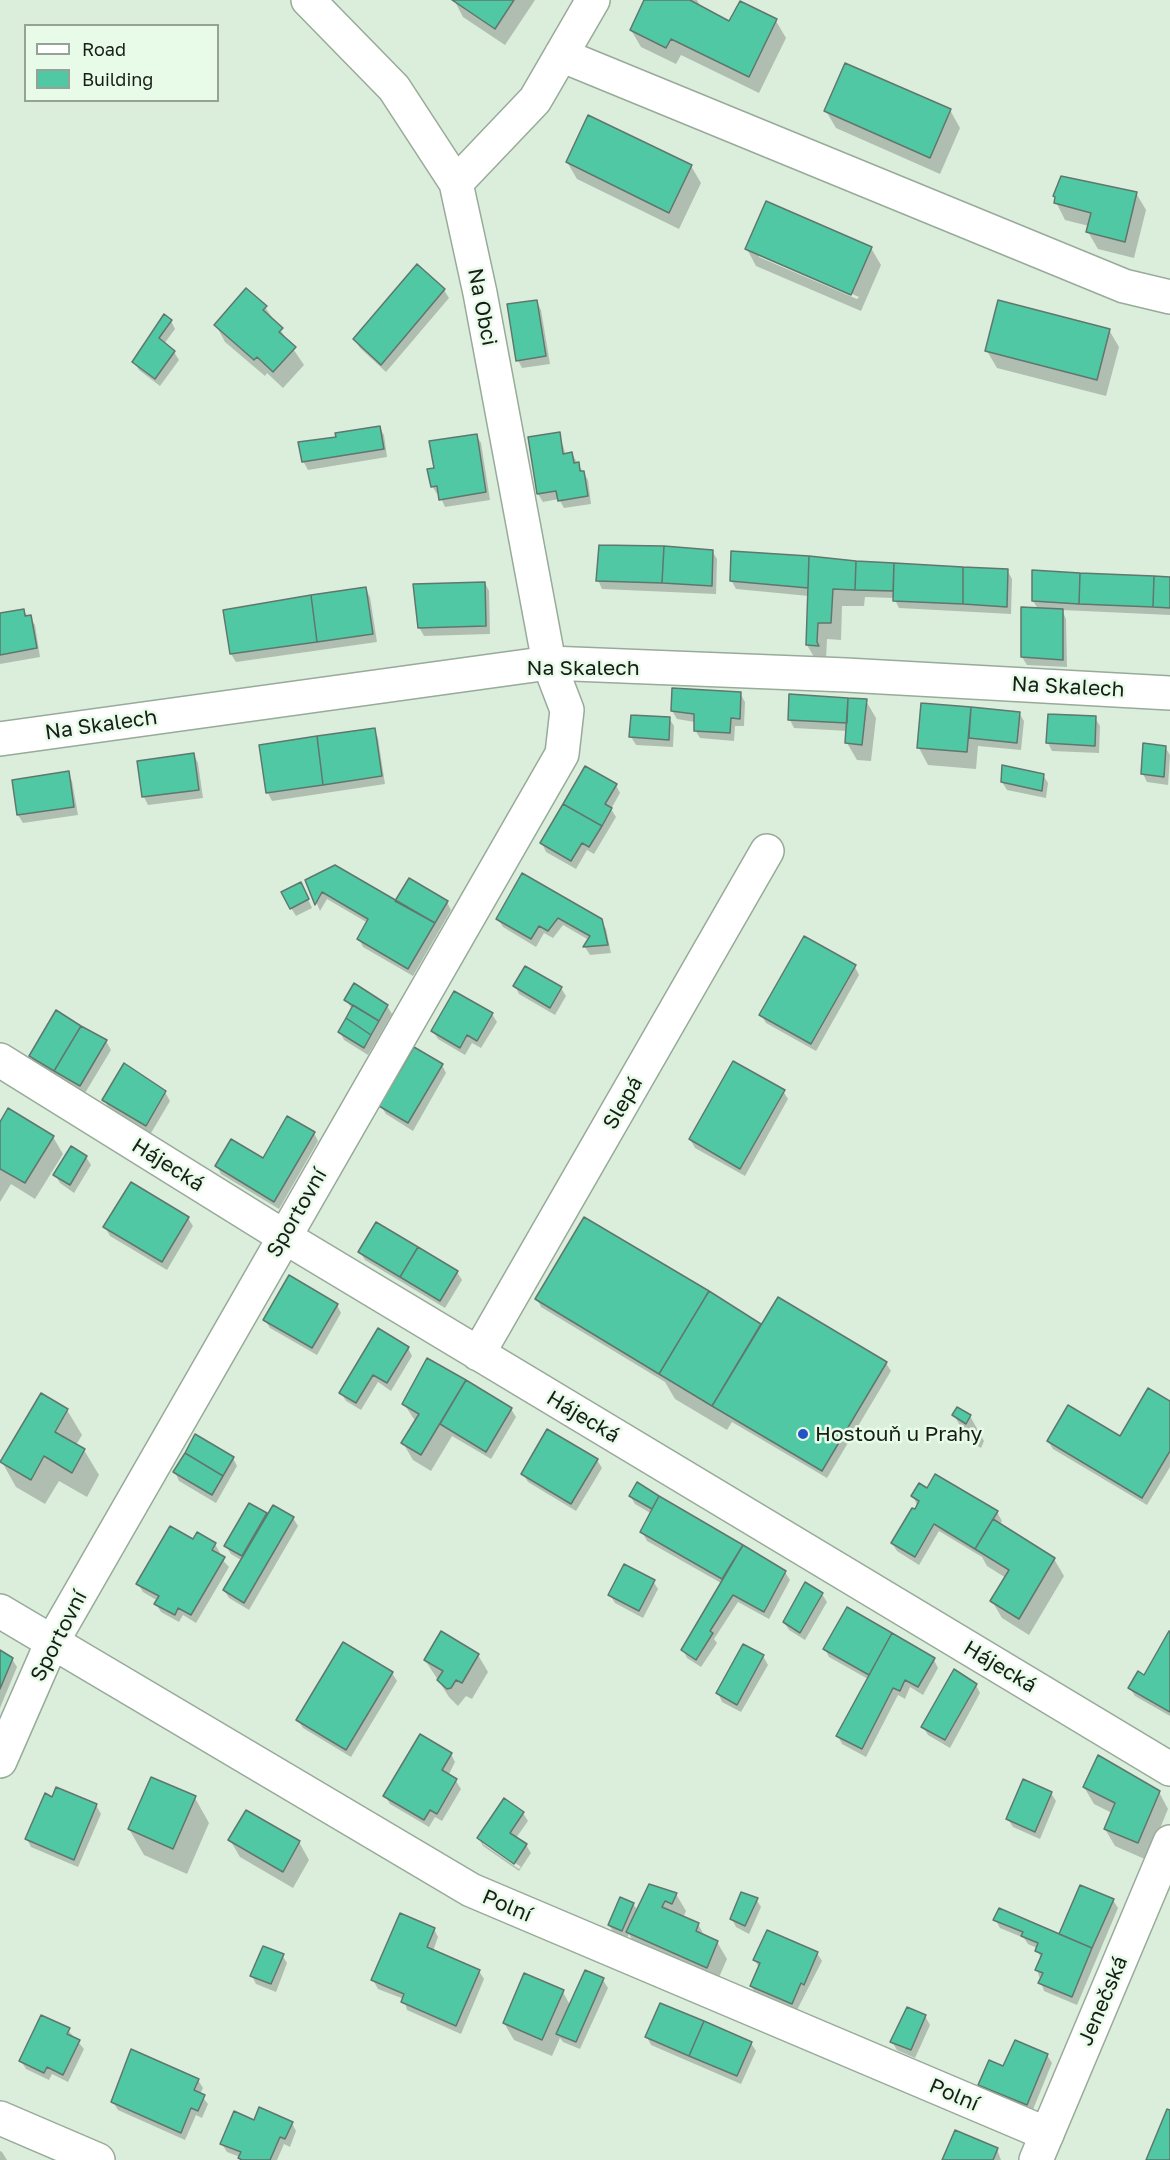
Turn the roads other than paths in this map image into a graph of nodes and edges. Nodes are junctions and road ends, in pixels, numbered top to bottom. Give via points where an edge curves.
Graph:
1 (308, 0) edge
2 (593, 0) edge
3 (561, 55) junction
4 (456, 183) junction
5 (1170, 297) edge
6 (549, 663) junction
7 (1170, 693) edge
8 (0, 739) edge
9 (767, 851) dead end
10 (0, 1060) edge
11 (283, 1236) junction
12 (478, 1354) junction
13 (0, 1611) edge
14 (52, 1642) junction
15 (0, 1761) edge
16 (1170, 1769) edge
17 (1170, 1842) edge
18 (0, 2118) edge
19 (1041, 2147) edge
20 (98, 2160) edge

1 - 4 street, Na Obci via 394,88
2 - 3 street
3 - 4 street via 535,100
3 - 5 street via 1124,286
4 - 6 street, Na Obci
6 - 7 street, Na Skalech
6 - 8 street, Na Skalech
6 - 11 street, Sportovní via 567,710 562,754
9 - 12 street, Slepá
10 - 11 street, Hájecká
11 - 12 street, Hájecká
11 - 14 street, Sportovní
12 - 16 street, Hájecká
13 - 14 street, Polní
14 - 15 street, Sportovní
14 - 19 street, Polní via 471,1890
17 - 19 street, Jenečská
18 - 20 street

